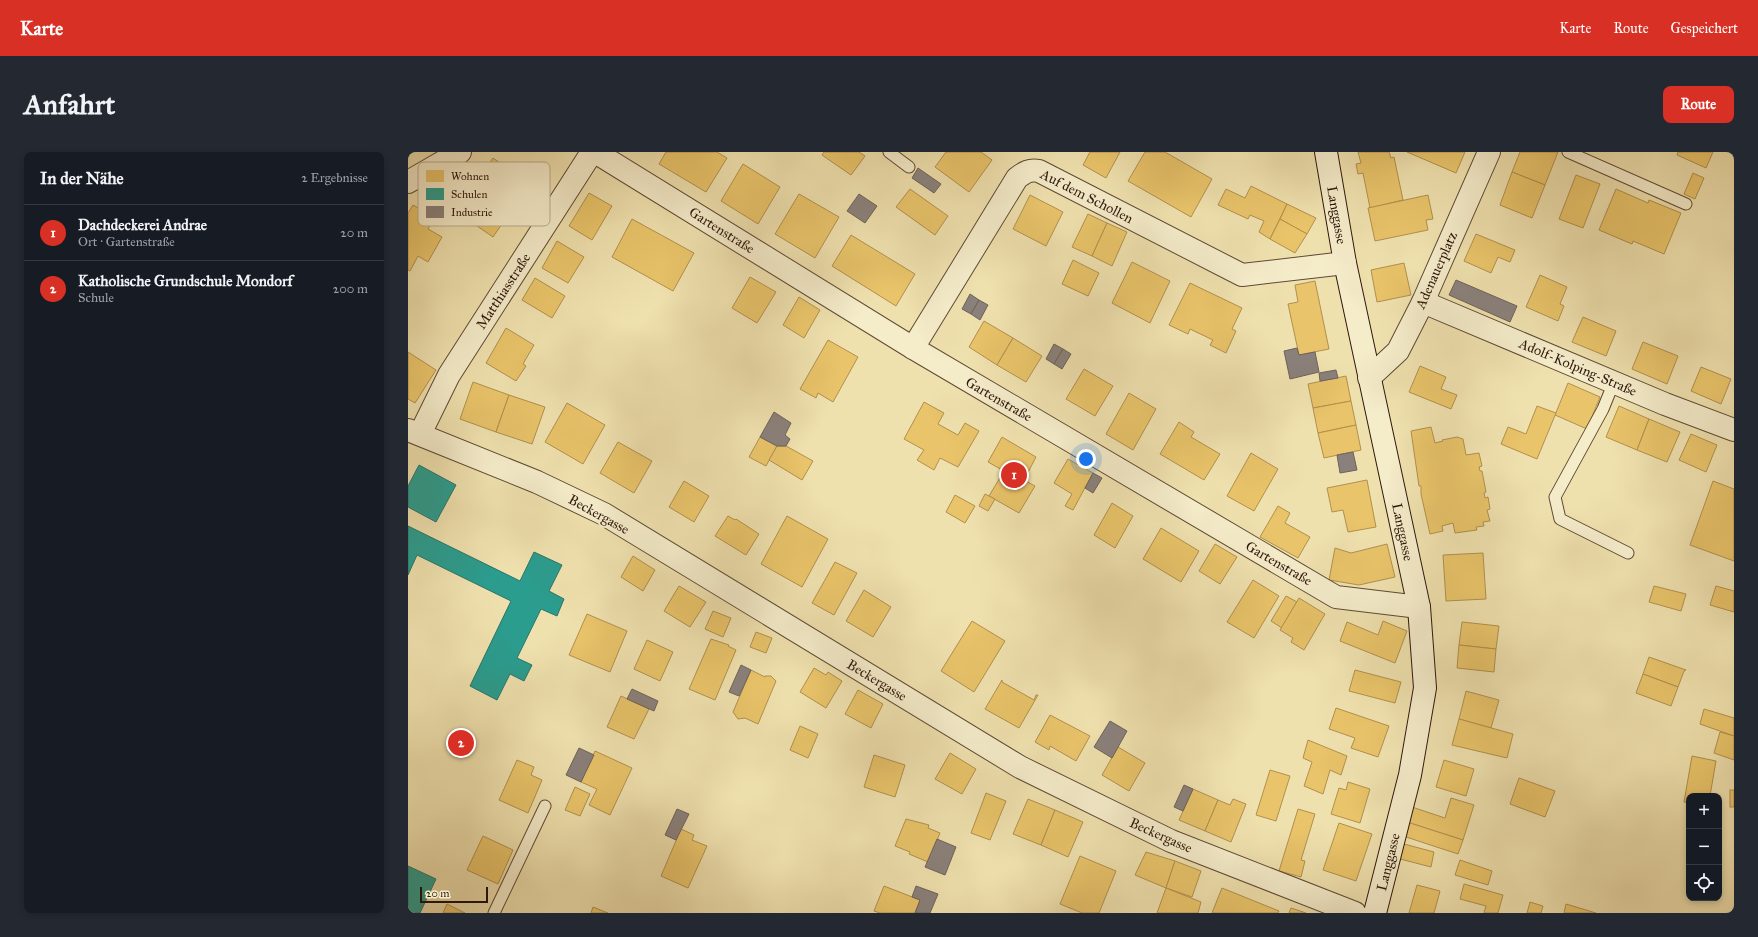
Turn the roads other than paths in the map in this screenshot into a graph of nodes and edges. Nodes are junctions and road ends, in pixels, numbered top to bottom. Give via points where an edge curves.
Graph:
1 (460, 152) edge
2 (594, 152) edge
3 (889, 152) edge
4 (1326, 152) edge
5 (1489, 152) edge
6 (1568, 152) edge
7 (443, 162) edge
8 (909, 167) dead end
9 (418, 176) edge
10 (408, 182) edge
11 (1686, 204) dead end
12 (550, 220) edge
13 (546, 226) edge
14 (1345, 262) junction
15 (1423, 302) junction
16 (914, 348) junction
17 (1369, 378) junction
18 (1614, 382) junction
19 (1734, 430) edge
20 (414, 432) edge
21 (1628, 553) dead end
22 (1419, 606) junction
23 (545, 806) dead end
24 (494, 913) edge
25 (1355, 913) edge
26 (1376, 913) edge

1 - 7 street
2 - 12 street, Matthiasstraße
2 - 16 street, Gartenstraße
3 - 8 lane
4 - 14 street, Langgasse
5 - 15 street, Adenauerplatz
6 - 11 lane
9 - 10 street
13 - 20 street, Matthiasstraße
14 - 16 street, Auf dem Schollen via 1242,275 1040,171 1032,170 1017,178
14 - 17 street, Langgasse
15 - 17 street, Adenauerplatz via 1398,351
15 - 18 street, Adolf-Kolping-Straße
16 - 22 street, Gartenstraße via 1336,597
17 - 22 street, Langgasse
18 - 19 street, Adolf-Kolping-Straße
18 - 21 lane via 1603,410 1555,497 1560,519
20 - 25 street, Beckergasse via 538,482 604,514 1020,767 1171,841
22 - 26 street, Langgasse via 1425,688 1410,775
23 - 24 lane

